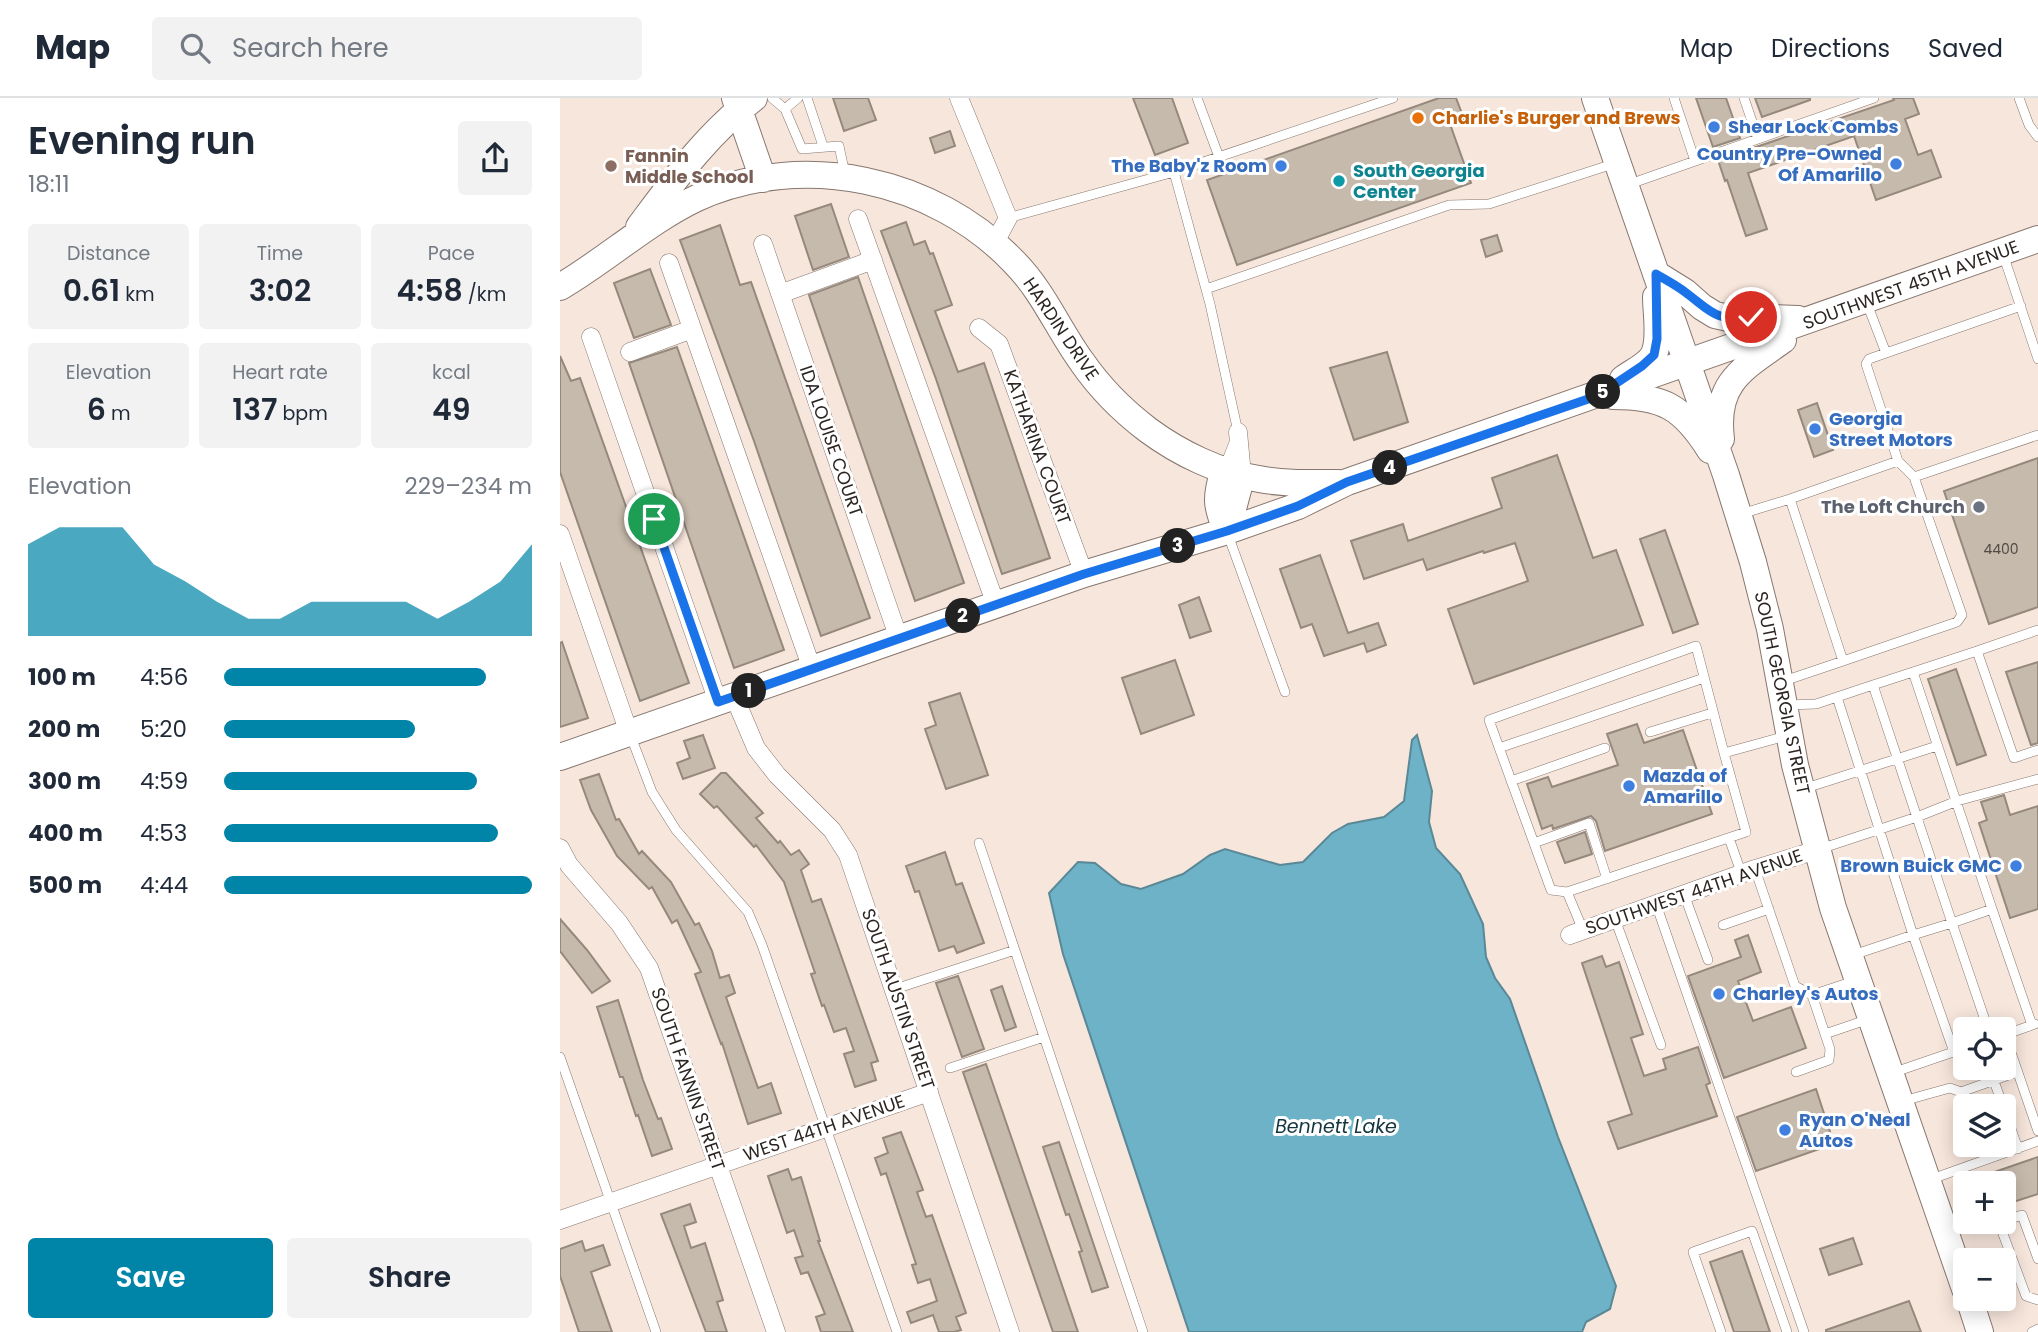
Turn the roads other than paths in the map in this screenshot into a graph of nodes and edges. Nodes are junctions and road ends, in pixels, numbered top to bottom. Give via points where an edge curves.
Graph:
1 (772, 98) edge
2 (798, 98) edge
3 (807, 98) edge
4 (959, 98) edge
5 (1197, 98) edge
6 (1394, 98) edge
7 (1595, 98) edge
8 (1674, 98) edge
9 (1744, 98) edge
10 (1874, 98) edge
11 (2019, 98) edge
12 (742, 102) edge
13 (785, 108) junction
14 (2038, 137) edge
15 (1758, 139) junction
16 (823, 146) junction
17 (1219, 157) junction
18 (1695, 161) junction
19 (805, 162) junction
20 (1174, 172) junction
21 (1622, 174) junction
22 (845, 177) junction
23 (763, 179) junction
24 (1008, 218) junction
25 (858, 219) dead end
26 (763, 244) dead end
27 (994, 244) junction
28 (2035, 244) edge
29 (625, 245) junction
30 (2003, 252) junction
31 (873, 260) junction
32 (669, 262) dead end
33 (1656, 274) junction
34 (560, 287) edge
35 (1206, 289) junction
36 (780, 294) junction
37 (1866, 300) junction
38 (2021, 306) junction
39 (1811, 320) junction
40 (979, 328) dead end
41 (692, 329) junction
42 (591, 337) dead end
43 (630, 352) dead end
44 (1886, 353) junction
45 (2038, 359) edge
46 (1687, 364) junction
47 (1597, 396) junction
48 (1238, 432) joint
49 (2038, 435) edge
50 (1898, 461) junction
51 (1233, 472) junction
52 (1726, 475) junction
53 (1914, 477) junction
54 (1347, 482) junction
55 (1790, 499) junction
56 (1217, 504) junction
57 (1739, 515) junction
58 (1227, 531) junction
59 (560, 534) edge
60 (1179, 545) junction
61 (1084, 574) junction
62 (996, 605) junction
63 (2038, 630) edge
64 (899, 639) junction
65 (1977, 651) junction
66 (1843, 661) junction
67 (812, 669) junction
68 (1913, 671) junction
69 (1703, 678) junction
70 (1873, 685) junction
71 (1285, 692) dead end
72 (1782, 694) junction
73 (1837, 697) junction
74 (726, 699) junction
75 (1712, 713) junction
76 (1650, 732) dead end
77 (629, 733) junction
78 (1789, 735) junction
79 (1937, 746) junction
80 (1499, 748) junction
81 (1605, 748) dead end
82 (2038, 750) edge
83 (1724, 753) junction
84 (560, 757) edge
85 (1897, 758) junction
86 (1861, 770) junction
87 (2038, 779) edge
88 (1511, 781) junction
89 (1801, 789) junction
90 (1957, 801) junction
91 (1917, 817) junction
92 (1878, 830) junction
93 (1729, 838) junction
94 (979, 843) dead end
95 (1534, 843) junction
96 (560, 848) edge
97 (1817, 850) junction
98 (1748, 872) junction
99 (1607, 879) junction
100 (1567, 892) junction
101 (1684, 894) junction
102 (1656, 904) junction
103 (1769, 909) junction
104 (1993, 909) junction
105 (1615, 919) junction
106 (1952, 923) junction
107 (1723, 925) dead end
108 (1577, 933) joint
109 (1913, 935) junction
110 (1015, 950) junction
111 (1708, 960) dead end
112 (1854, 968) junction
113 (895, 989) junction
114 (1812, 995) junction
115 (1984, 1017) edge
116 (1871, 1018) junction
117 (2035, 1024) edge
118 (2016, 1031) edge
119 (1825, 1034) junction
120 (1045, 1037) junction
121 (1661, 1045) dead end
122 (1953, 1049) edge
123 (1953, 1052) edge
124 (560, 1057) edge
125 (950, 1068) dead end
126 (2016, 1069) edge
127 (1796, 1072) dead end
128 (2017, 1072) junction
129 (1891, 1074) junction
130 (1994, 1081) junction
131 (929, 1092) junction
132 (1961, 1092) joint
133 (1998, 1094) edge
134 (1900, 1102) junction
135 (825, 1128) junction
136 (2038, 1131) edge
137 (2038, 1141) edge
138 (2016, 1143) edge
139 (2018, 1149) junction
140 (1986, 1157) edge
141 (1987, 1160) junction
142 (718, 1164) junction
143 (1928, 1180) junction
144 (611, 1202) junction
145 (2016, 1217) edge
146 (560, 1220) edge
147 (2003, 1234) edge
148 (1953, 1254) edge
149 (2038, 1259) edge
150 (2038, 1300) edge
151 (1973, 1311) edge
152 (2038, 1329) edge
153 (656, 1332) edge
154 (776, 1332) edge
155 (897, 1332) edge
156 (1010, 1332) edge
157 (1143, 1332) edge
158 (1721, 1332) edge
159 (1787, 1332) edge
160 (1804, 1332) edge
161 (1980, 1332) edge
162 (2032, 1332) edge

1 - 13 lane
2 - 13 lane
3 - 16 lane
4 - 24 street
5 - 17 lane
6 - 17 lane
7 - 21 main road, SOUTH GEORGIA STREET
8 - 18 lane
9 - 15 lane
10 - 15 lane
11 - 14 lane via 2028,125
12 - 23 main road
12 - 29 main road via 699,147
13 - 19 lane
15 - 18 lane
16 - 19 lane
16 - 22 lane via 839,146
17 - 20 lane
18 - 21 lane
19 - 22 main road, HARDIN DRIVE
19 - 23 main road, HARDIN DRIVE
20 - 24 lane
20 - 35 lane
21 - 33 main road, SOUTH GEORGIA STREET
21 - 35 lane via 1489,204 1449,205
22 - 27 main road, HARDIN DRIVE via 935,203 976,227
23 - 29 main road, HARDIN DRIVE via 697,198
24 - 27 street
25 - 31 street
26 - 36 street, IDA LOUISE COURT
27 - 51 main road, HARDIN DRIVE via 1037,290 1104,390 1150,431 1181,451
28 - 30 main road, SOUTHWEST 45TH AVENUE
29 - 34 main road, HARDIN DRIVE
30 - 37 main road, SOUTHWEST 45TH AVENUE
30 - 38 lane
31 - 36 street
31 - 62 street
32 - 41 street
33 - 39 main road via 1715,315
33 - 46 main road, SOUTH GEORGIA STREET
33 - 47 main road via 1654,355
35 - 48 lane
36 - 64 street, IDA LOUISE COURT
37 - 39 main road, SOUTHWEST 45TH AVENUE
37 - 44 lane
38 - 44 lane
38 - 45 lane
39 - 46 main road, SOUTHWEST 45TH AVENUE
39 - 52 main road via 1729,384 1721,404 1720,429
40 - 61 street, KATHARINA COURT via 999,344
41 - 43 street
41 - 67 street
42 - 74 street, SOUTH AUSTIN STREET
44 - 50 lane via 1867,364
46 - 47 main road, SOUTHWEST 45TH AVENUE
46 - 52 main road, SOUTH GEORGIA STREET
47 - 52 main road via 1664,402 1702,438
47 - 54 main road, SOUTHWEST 45TH AVENUE
48 - 51 street
49 - 53 lane
50 - 53 lane
50 - 55 lane
51 - 54 main road, HARDIN DRIVE via 1288,483
51 - 56 main road via 1217,491
51 - 58 main road
52 - 57 main road, SOUTH GEORGIA STREET
53 - 66 lane via 1962,615 1956,622
54 - 58 main road via 1298,506
55 - 57 lane
55 - 66 lane
56 - 58 main road
56 - 60 main road via 1203,531
57 - 72 main road, SOUTH GEORGIA STREET via 1770,629
58 - 60 main road
58 - 71 lane
59 - 77 street
60 - 61 main road
61 - 62 main road
62 - 64 main road
63 - 65 lane
64 - 67 main road
65 - 68 lane
65 - 82 lane via 2014,758
66 - 72 lane
67 - 74 main road
68 - 70 lane
68 - 79 lane
69 - 75 lane
69 - 80 lane
69 - 80 lane via 1696,646 1489,720
70 - 73 lane
70 - 85 lane
72 - 73 lane via 1816,704
72 - 78 main road, SOUTH GEORGIA STREET
73 - 86 lane
74 - 77 main road
74 - 113 street, SOUTH AUSTIN STREET via 776,775 832,830 848,855
75 - 76 lane
75 - 83 lane
77 - 84 main road
77 - 135 lane via 652,792 676,830 748,912
78 - 83 lane
78 - 89 main road, SOUTH GEORGIA STREET
79 - 85 lane
79 - 90 lane
80 - 88 lane
81 - 88 lane
83 - 93 lane via 1746,832
85 - 86 lane
85 - 91 lane
86 - 89 lane
86 - 92 lane
87 - 90 lane
88 - 95 lane
89 - 97 main road, SOUTH GEORGIA STREET
90 - 91 lane
90 - 104 lane
91 - 92 lane
91 - 106 lane
92 - 97 lane
92 - 109 lane
93 - 98 lane
93 - 99 lane
94 - 110 lane
95 - 99 lane via 1589,823
95 - 100 lane via 1551,890
96 - 142 street, SOUTH FANNIN STREET via 649,968
97 - 98 street, SOUTHWEST 44TH AVENUE
97 - 112 main road, SOUTH GEORGIA STREET
98 - 101 street, SOUTHWEST 44TH AVENUE
98 - 103 lane
99 - 100 lane
100 - 108 lane
101 - 102 street, SOUTHWEST 44TH AVENUE
101 - 111 lane
102 - 105 street, SOUTHWEST 44TH AVENUE
102 - 160 lane
103 - 107 lane
103 - 114 lane via 1795,986
104 - 106 lane
104 - 117 lane
105 - 108 street, SOUTHWEST 44TH AVENUE
105 - 121 lane
106 - 109 lane
106 - 115 lane
109 - 112 lane
109 - 122 lane
110 - 113 lane
110 - 120 lane
112 - 114 lane
112 - 116 main road, SOUTH GEORGIA STREET
113 - 131 street, SOUTH AUSTIN STREET
114 - 119 lane
116 - 119 lane
116 - 129 main road, SOUTH GEORGIA STREET
117 - 118 lane
119 - 127 lane via 1829,1060
120 - 125 lane
120 - 157 lane
123 - 129 lane
124 - 144 lane
126 - 128 lane
128 - 130 lane
128 - 136 lane
129 - 134 main road, SOUTH GEORGIA STREET
130 - 132 lane
130 - 133 lane
131 - 135 street, WEST 44TH AVENUE
131 - 156 street, SOUTH AUSTIN STREET
132 - 134 lane via 1950,1088
134 - 143 main road, SOUTH GEORGIA STREET
135 - 142 street, WEST 44TH AVENUE
135 - 155 lane
137 - 139 lane
138 - 139 lane
139 - 141 lane
140 - 141 lane
141 - 143 lane
142 - 144 street, WEST 44TH AVENUE
142 - 154 street, SOUTH FANNIN STREET
143 - 148 main road, SOUTH GEORGIA STREET
144 - 146 street, WEST 44TH AVENUE
144 - 153 lane
145 - 149 lane via 2022,1215
147 - 150 lane via 2026,1296
151 - 161 main road
152 - 162 lane
158 - 159 lane via 1693,1252 1752,1231

